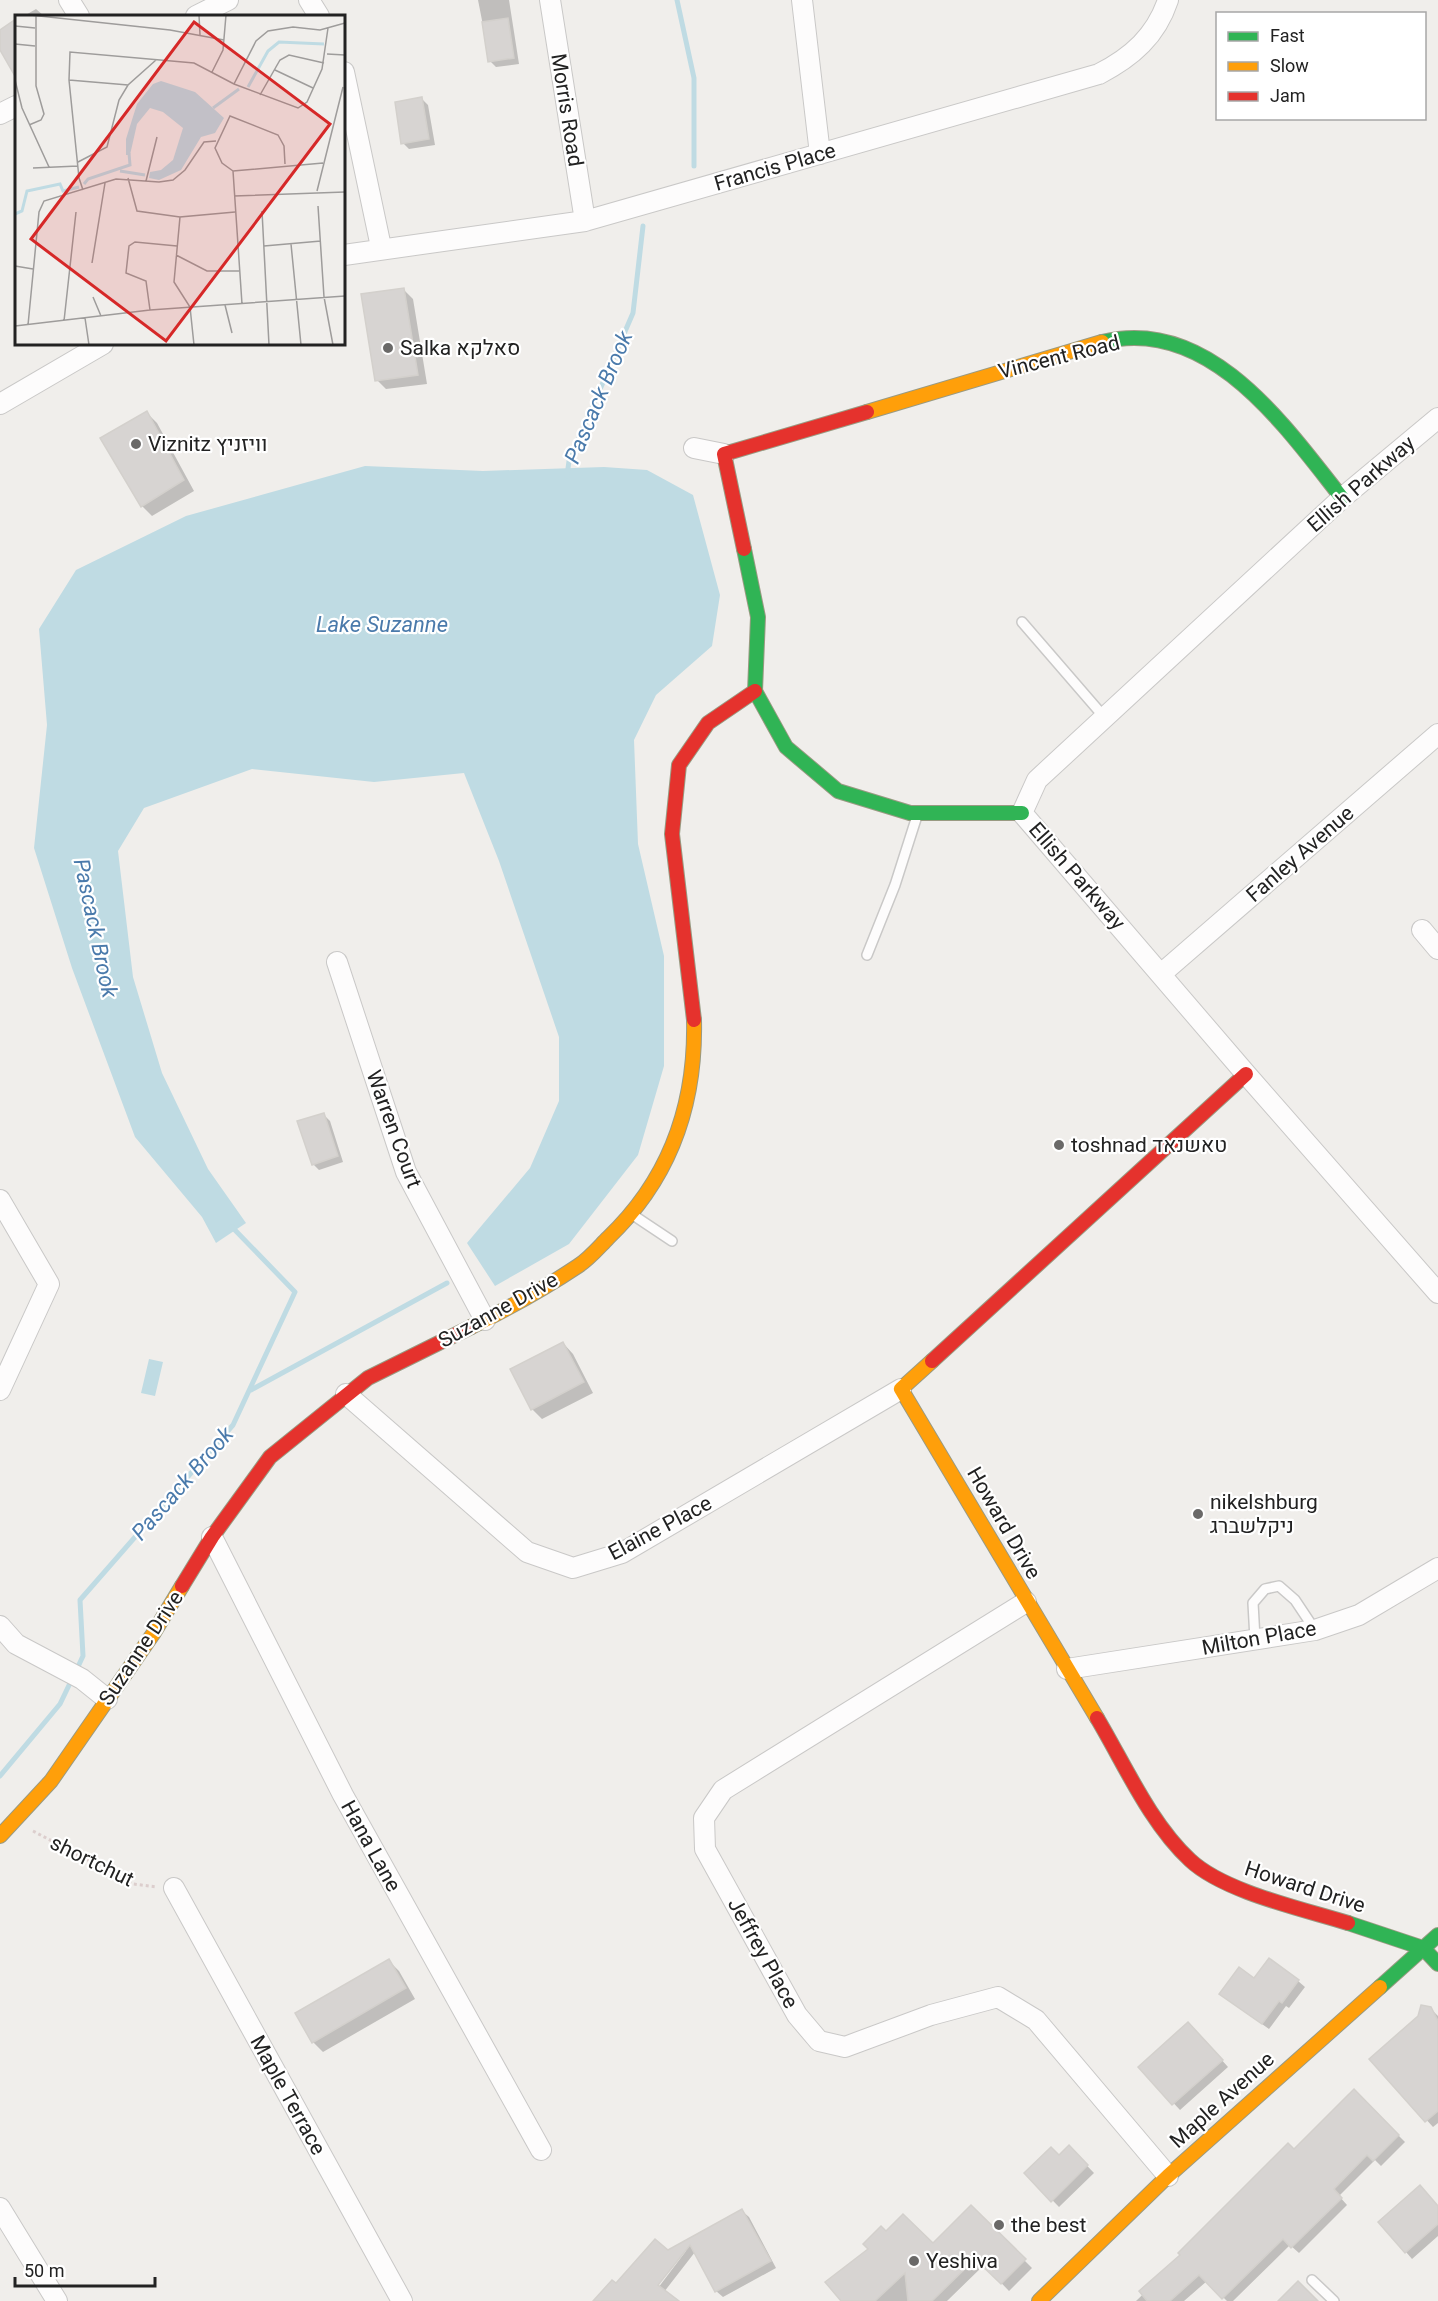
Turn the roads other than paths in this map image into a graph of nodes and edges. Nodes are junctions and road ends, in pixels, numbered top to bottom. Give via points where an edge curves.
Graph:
1 (69, 0) edge
2 (228, 0) edge
3 (309, 0) edge
4 (550, 0) edge
5 (802, 0) edge
6 (1168, 0) edge
7 (78, 15) edge
8 (198, 15) edge
9 (319, 15) edge
10 (345, 77) edge
11 (15, 106) edge
12 (0, 114) edge
13 (820, 154) junction
14 (585, 221) junction
15 (381, 247) junction
16 (345, 255) edge
17 (102, 345) edge
18 (0, 404) edge
19 (1438, 418) edge
20 (694, 448) dead end
21 (724, 454) junction
22 (1342, 498) junction
23 (1022, 622) dead end
24 (755, 691) junction
25 (1105, 718) junction
26 (1438, 734) edge
27 (918, 813) junction
28 (1022, 813) junction
29 (1422, 930) dead end
30 (1438, 949) edge
31 (867, 955) dead end
32 (337, 962) dead end
33 (1161, 974) junction
34 (1246, 1074) junction
35 (0, 1200) edge
36 (631, 1214) junction
37 (672, 1241) dead end
38 (1438, 1293) edge
39 (484, 1320) junction
40 (901, 1389) junction
41 (0, 1390) edge
42 (346, 1394) junction
43 (212, 1537) junction
44 (1438, 1568) edge
45 (1026, 1602) junction
46 (0, 1626) edge
47 (1315, 1630) junction
48 (1255, 1639) junction
49 (1067, 1669) junction
50 (107, 1699) junction
51 (0, 1836) edge
52 (174, 1888) road end
53 (1438, 1935) edge
54 (1423, 1948) junction
55 (1438, 1964) edge
56 (541, 2150) dead end
57 (1168, 2176) junction
58 (0, 2208) edge
59 (1312, 2280) dead end
60 (57, 2301) edge
61 (402, 2301) edge
62 (1039, 2301) edge
63 (1334, 2301) edge

1 - 7 street
2 - 8 street
3 - 9 street
4 - 14 street, Morris Road
5 - 13 street
6 - 13 street, Francis Place via 1148,38 1099,74
10 - 15 street
11 - 12 street
13 - 14 street, Francis Place
14 - 15 street, Francis Place
15 - 16 street, Francis Place
17 - 18 street
19 - 22 street, Ellish Parkway
20 - 21 street, Vincent Road
21 - 22 street, Vincent Road via 1105,341 1144,338 1207,358 1241,384 1279,419
21 - 24 street via 758,617
22 - 25 street, Ellish Parkway
23 - 25 lane
24 - 27 street via 786,747 838,791
24 - 36 street, Suzanne Drive via 708,723 679,765 672,834 694,1006 695,1051 684,1119 660,1174
25 - 28 street, Ellish Parkway via 1037,780
26 - 33 street, Fanley Avenue
27 - 28 street
27 - 31 lane
28 - 33 street, Ellish Parkway
29 - 30 street
32 - 39 street, Warren Court via 406,1172
33 - 34 street, Ellish Parkway
34 - 38 street, Ellish Parkway
34 - 40 street
35 - 41 street via 49,1284
36 - 37 lane
36 - 39 street, Suzanne Drive via 580,1265
39 - 42 street, Suzanne Drive via 368,1378
40 - 42 street, Elaine Place via 622,1553 573,1568 527,1552
40 - 45 street, Howard Drive
42 - 43 street, Suzanne Drive via 270,1457
43 - 50 street, Suzanne Drive via 153,1634
43 - 56 street, Hana Lane via 342,1795
44 - 47 street, Milton Place via 1359,1615
45 - 49 street, Howard Drive
45 - 57 street, Jeffrey Place via 723,1790 704,1818 705,1849 797,2015 819,2041 845,2047 931,2015 998,1997 1036,2020
46 - 50 street, Suzanne Drive via 16,1644 82,1679
47 - 48 street, Milton Place
47 - 48 lane via 1285,1589 1271,1587 1253,1603
48 - 49 street, Milton Place
49 - 54 street, Howard Drive via 1156,1818 1191,1861 1228,1884
50 - 51 street, Suzanne Drive via 51,1781
52 - 61 street, Maple Terrace
53 - 54 street, Maple Avenue
54 - 55 street
54 - 57 street, Maple Avenue
57 - 62 street, Maple Avenue
58 - 60 street
59 - 63 lane

